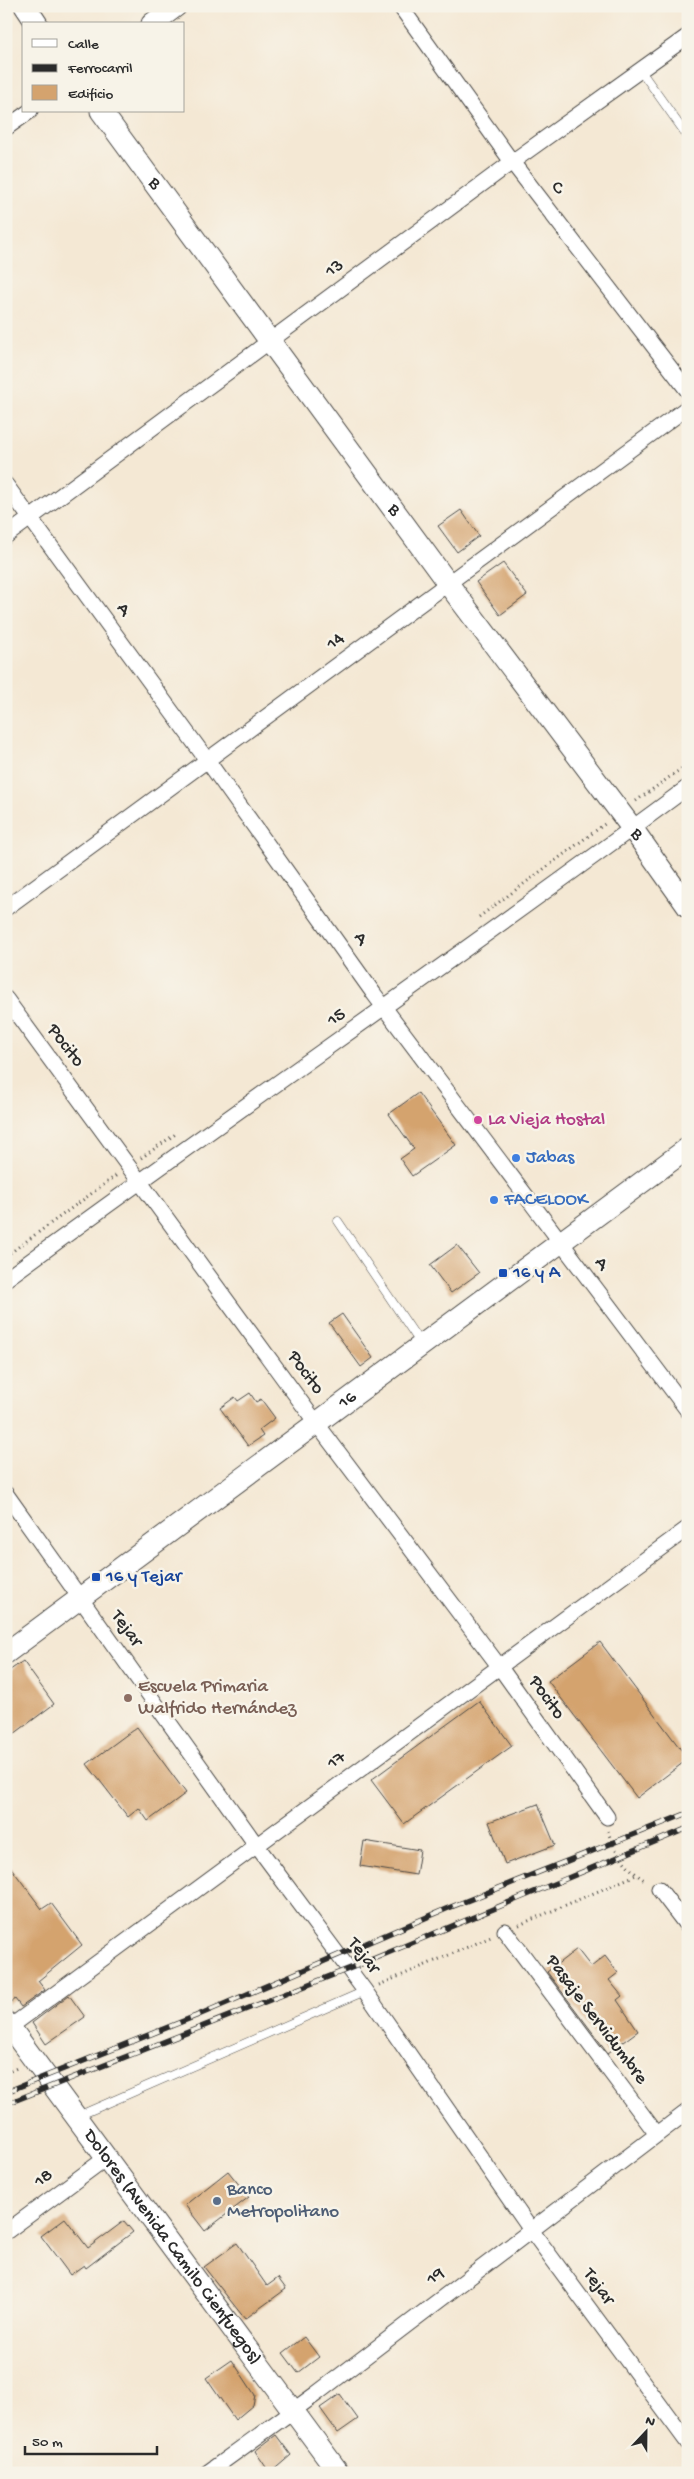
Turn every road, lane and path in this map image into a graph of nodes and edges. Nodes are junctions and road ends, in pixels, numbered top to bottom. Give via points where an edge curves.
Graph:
1 (25, 6) edge
2 (176, 6) edge
3 (400, 6) edge
4 (36, 22) edge
5 (155, 22) edge
6 (688, 36) edge
7 (641, 70) junction
8 (29, 112) edge
9 (102, 112) edge
10 (6, 128) edge
11 (688, 137) edge
12 (512, 162) junction
13 (271, 341) junction
14 (688, 391) edge
15 (688, 407) edge
16 (6, 485) edge
17 (31, 517) junction
18 (6, 536) edge
19 (449, 585) junction
20 (207, 760) junction
21 (688, 764) edge
22 (688, 787) edge
23 (626, 820) junction
24 (688, 907) edge
25 (6, 908) edge
26 (477, 918) dead end
27 (6, 999) edge
28 (386, 1008) junction
29 (179, 1132) dead end
30 (688, 1148) edge
31 (130, 1166) junction
32 (140, 1180) junction
33 (338, 1222) dead end
34 (559, 1241) junction
35 (6, 1256) edge
36 (6, 1279) edge
37 (422, 1345) junction
38 (688, 1411) edge
39 (317, 1424) junction
40 (6, 1494) edge
41 (688, 1528) edge
42 (80, 1599) junction
43 (6, 1653) edge
44 (499, 1666) junction
45 (606, 1817) joint
46 (256, 1846) junction
47 (659, 1888) joint
48 (688, 1927) edge
49 (505, 1931) dead end
50 (365, 1991) junction
51 (8, 2025) edge
52 (688, 2111) edge
53 (76, 2117) junction
54 (656, 2134) junction
55 (106, 2158) junction
56 (532, 2230) junction
57 (6, 2232) edge
58 (292, 2409) junction
59 (688, 2443) edge
60 (208, 2473) edge
61 (339, 2473) edge

1 - 4 street
2 - 5 street
3 - 12 street, C
6 - 7 street, 13
7 - 11 lane
7 - 12 street, 13
8 - 10 street
9 - 13 street, B
12 - 13 street, 13
12 - 14 street, C
13 - 17 street, 13
13 - 19 street, B
15 - 19 street, 14
16 - 17 street, A
17 - 18 street, 13
17 - 20 street, A
19 - 20 street, 14
19 - 23 street, B
20 - 25 street, 14
20 - 28 street, A
21 - 23 path
22 - 23 street, 15
23 - 24 street, B
23 - 26 path
23 - 28 street, 15
27 - 31 street, Pocito
28 - 32 street, 15
28 - 34 street, A
29 - 31 path
30 - 34 street, 16
31 - 32 street, Pocito
31 - 35 path
32 - 36 street, 15
32 - 39 street, Pocito
33 - 37 lane
34 - 37 street, 16
34 - 38 street, A
37 - 39 street, 16
39 - 42 street, 16
39 - 44 street, Pocito
40 - 42 street, Tejar
41 - 44 street, 17
42 - 43 street, 16
42 - 46 street, Tejar
44 - 45 street, Pocito
44 - 46 street, 17
45 - 47 path via 612,1844 636,1875
46 - 50 street, Tejar
46 - 51 street, 17
47 - 48 street
49 - 54 street, Pasaje Servidumbre
50 - 53 lane
50 - 56 street, Tejar
51 - 53 street, Dolores (Avenida Camilo Cienfuegos)
52 - 54 street, 19
53 - 55 street, Dolores (Avenida Camilo Cienfuegos)
54 - 56 street, 19
55 - 57 street, 18
55 - 58 street, Dolores (Avenida Camilo Cienfuegos)
56 - 58 street, 19
56 - 59 street, Tejar
58 - 60 street, 19
58 - 61 street, Dolores (Avenida Camilo Cienfuegos)

